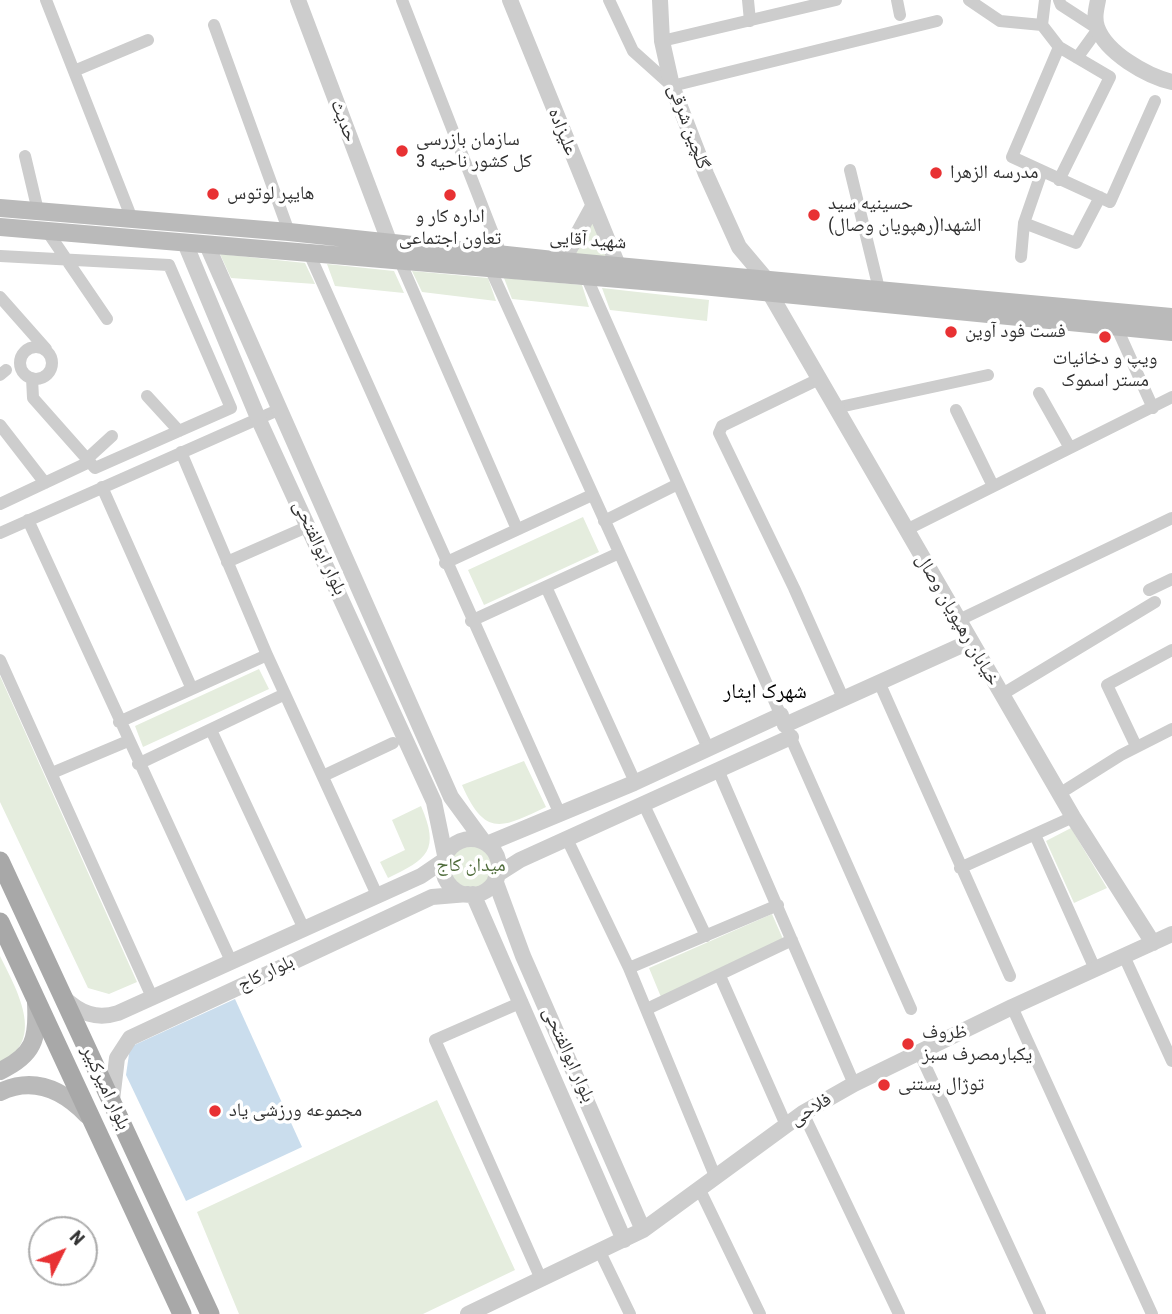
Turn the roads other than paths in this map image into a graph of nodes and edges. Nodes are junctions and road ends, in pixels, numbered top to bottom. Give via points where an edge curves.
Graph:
1 (46, 0) edge
2 (298, 0) edge
3 (402, 0) edge
4 (510, 0) edge
5 (609, 0) edge
6 (660, 0) edge
7 (747, 0) edge
8 (836, 0) edge
9 (897, 0) edge
10 (969, 0) edge
11 (1045, 0) edge
12 (1059, 0) edge
13 (1098, 0) edge
14 (900, 15) dead end
15 (750, 21) junction
16 (937, 21) dead end
17 (214, 25) dead end
18 (1042, 25) junction
19 (1098, 29) junction
20 (148, 40) dead end
21 (662, 41) junction
22 (1059, 47) junction
23 (1077, 58) junction
24 (74, 71) junction
25 (1172, 82) edge
26 (672, 86) junction
27 (1155, 101) dead end
28 (25, 156) dead end
29 (850, 170) dead end
30 (1042, 171) junction
31 (1059, 180) junction
32 (1100, 197) junction
33 (0, 208) edge
34 (592, 208) junction
35 (38, 211) junction
36 (132, 219) junction
37 (1024, 223) junction
38 (0, 227) edge
39 (47, 231) junction
40 (289, 232) junction
41 (389, 241) junction
42 (185, 243) junction
43 (207, 244) junction
44 (739, 247) junction
45 (309, 253) junction
46 (0, 256) edge
47 (1021, 257) dead end
48 (63, 259) junction
49 (400, 261) junction
50 (496, 261) junction
51 (563, 261) junction
52 (617, 263) junction
53 (586, 276) junction
54 (729, 276) junction
55 (768, 286) junction
56 (879, 289) junction
57 (0, 297) edge
58 (1020, 309) junction
59 (1172, 317) edge
60 (107, 319) dead end
61 (1116, 326) junction
62 (1172, 332) edge
63 (48, 351) junction
64 (988, 375) dead end
65 (32, 378) junction
66 (819, 379) junction
67 (1039, 393) dead end
68 (147, 396) dead end
69 (1172, 397) edge
70 (835, 408) junction
71 (1153, 408) junction
72 (278, 410) junction
73 (956, 410) dead end
74 (258, 418) junction
75 (0, 425) edge
76 (179, 431) junction
77 (112, 436) dead end
78 (1070, 448) junction
79 (181, 452) junction
80 (86, 461) junction
81 (45, 483) junction
82 (676, 485) junction
83 (993, 486) junction
84 (102, 487) junction
85 (592, 495) junction
86 (0, 504) edge
87 (1172, 518) edge
88 (28, 520) junction
89 (604, 521) junction
90 (309, 526) junction
91 (517, 529) junction
92 (906, 530) junction
93 (0, 533) edge
94 (619, 553) junction
95 (227, 562) junction
96 (445, 562) junction
97 (1172, 579) edge
98 (547, 589) junction
99 (1149, 590) dead end
100 (1155, 602) dead end
101 (374, 621) junction
102 (471, 621) junction
103 (957, 621) junction
104 (356, 627) junction
105 (969, 642) junction
106 (1172, 650) edge
107 (267, 655) junction
108 (0, 660) edge
109 (879, 682) junction
110 (192, 689) junction
111 (285, 694) junction
112 (1001, 695) junction
113 (843, 698) junction
114 (119, 722) junction
115 (786, 725) junction
116 (1172, 729) edge
117 (211, 730) junction
118 (128, 741) junction
119 (393, 743) dead end
120 (1136, 746) junction
121 (708, 748) junction
122 (138, 764) junction
123 (670, 765) junction
124 (718, 770) junction
125 (52, 773) junction
126 (323, 776) junction
127 (635, 782) junction
128 (681, 788) junction
129 (1059, 794) junction
130 (451, 797) junction
131 (434, 802) junction
132 (644, 805) junction
133 (559, 814) junction
134 (1073, 817) junction
135 (1035, 835) junction
136 (511, 837) junction
137 (567, 839) junction
138 (485, 843) junction
139 (444, 858) junction
140 (520, 860) junction
141 (0, 861) edge
142 (960, 868) junction
143 (421, 877) junction
144 (496, 877) junction
145 (471, 894) junction
146 (377, 895) junction
147 (432, 897) junction
148 (778, 905) junction
149 (505, 909) junction
150 (482, 917) junction
151 (0, 922) edge
152 (304, 929) junction
153 (1172, 934) edge
154 (706, 936) junction
155 (792, 940) junction
156 (1153, 943) junction
157 (1124, 956) junction
158 (231, 961) junction
159 (629, 968) junction
160 (1095, 969) junction
161 (720, 976) junction
162 (1010, 976) dead end
163 (193, 979) junction
164 (152, 996) junction
165 (62, 997) junction
166 (203, 1002) junction
167 (522, 1002) junction
168 (36, 1003) junction
169 (1012, 1007) junction
170 (646, 1009) junction
171 (911, 1009) dead end
172 (118, 1013) junction
173 (133, 1037) junction
174 (919, 1052) junction
175 (570, 1060) junction
176 (1172, 1061) edge
177 (551, 1069) junction
178 (0, 1072) edge
179 (855, 1084) junction
180 (4, 1090) edge
181 (112, 1102) junction
182 (803, 1112) junction
183 (90, 1117) junction
184 (786, 1125) junction
185 (715, 1176) junction
186 (699, 1188) junction
187 (643, 1230) junction
188 (624, 1240) junction
189 (600, 1252) junction
190 (541, 1279) junction
191 (498, 1307) edge
192 (182, 1314) edge
193 (210, 1314) edge
194 (468, 1314) edge
195 (629, 1314) edge
196 (760, 1314) edge
197 (899, 1314) edge
198 (1040, 1314) edge
199 (1152, 1314) edge

1 - 24 street
2 - 41 street, حدیث
3 - 50 street
4 - 34 street, علیزاده
5 - 26 street via 633,51
6 - 21 street, گلچین شرقی
7 - 15 street
8 - 15 street
9 - 14 street
10 - 18 street via 1000,21
11 - 18 street
12 - 19 street
13 - 19 street
15 - 21 street
16 - 26 street
17 - 40 street
18 - 22 street
19 - 23 street
19 - 25 street via 1128,60
20 - 24 street
21 - 26 street, گلچین شرقی
22 - 23 street
22 - 30 street via 1012,158
23 - 31 street via 1110,77
24 - 36 street
26 - 44 street, گلچین شرقی
27 - 32 street via 1110,202
28 - 35 street
29 - 56 street
30 - 31 street
30 - 37 street
31 - 32 street
32 - 37 street via 1076,243
33 - 35 main road, شهید آقایی
34 - 51 street
34 - 52 street, علیزاده
35 - 36 main road, شهید آقایی
36 - 40 main road, شهید آقایی
37 - 47 street
38 - 39 main road, شهید آقایی
39 - 42 main road, شهید آقایی
39 - 48 street
40 - 41 main road, شهید آقایی
41 - 50 main road, شهید آقایی
42 - 43 main road, شهید آقایی
42 - 74 street, بلوار ابوالفتحی
43 - 45 main road, شهید آقایی
43 - 72 street, بلوار ابوالفتحی
44 - 54 street via 738,268
44 - 55 street, گلچین شرقی
45 - 49 main road, شهید آقایی
45 - 96 street
46 - 48 street
48 - 60 street
48 - 76 street via 169,265 231,408
49 - 50 main road, شهید آقایی
49 - 91 street
50 - 51 main road, شهید آقایی
50 - 53 main road, شهید آقایی
50 - 85 street
51 - 52 main road, شهید آقایی
52 - 54 main road, شهید آقایی
53 - 55 main road, شهید آقایی
53 - 82 street
54 - 55 main road, شهید آقایی
55 - 56 main road, شهید آقایی
55 - 58 main road, شهید آقایی
55 - 66 street, خیابان رهپویان وصال
56 - 58 main road, شهید آقایی
57 - 63 street
58 - 59 main road, شهید آقایی
58 - 61 main road, شهید آقایی
61 - 62 main road, شهید آقایی
61 - 71 street
63 - 65 street via 52,367 40,378
63 - 65 street via 41,347 25,351 20,366
64 - 70 street
65 - 80 street via 33,398
66 - 70 street, خیابان رهپویان وصال
66 - 113 street via 718,429
67 - 78 street
68 - 76 street
69 - 71 street
70 - 92 street, خیابان رهپویان وصال
71 - 78 street
72 - 74 street
72 - 101 street, بلوار ابوالفتحی
73 - 83 street
74 - 79 street
74 - 90 street, بلوار ابوالفتحی
75 - 81 street
76 - 80 street via 95,468
77 - 80 street
78 - 83 street
79 - 84 street
79 - 95 street
80 - 81 street
81 - 86 street
82 - 89 street
82 - 115 street
83 - 92 street
84 - 88 street
84 - 110 street
85 - 89 street
85 - 91 street
87 - 103 street
88 - 93 street
88 - 114 street
89 - 94 street
90 - 95 street
90 - 104 street, بلوار ابوالفتحی
91 - 96 street
92 - 103 street, خیابان رهپویان وصال
94 - 98 street
94 - 121 street
95 - 107 street
96 - 102 street
97 - 99 street
98 - 102 street
98 - 127 street
100 - 112 street
101 - 104 street
101 - 130 street, بلوار ابوالفتحی
102 - 133 street
103 - 105 street, خیابان رهپویان وصال
104 - 131 street, بلوار ابوالفتحی
105 - 109 street
105 - 112 street, خیابان رهپویان وصال
106 - 120 street via 1107,685
107 - 110 street
107 - 111 street
108 - 125 street
109 - 113 street
109 - 142 street
110 - 114 street
111 - 117 street
111 - 126 street
112 - 129 street, خیابان رهپویان وصال
113 - 115 street
114 - 118 street
115 - 121 street
115 - 124 street
115 - 171 street
116 - 120 street
117 - 122 street
117 - 152 street
118 - 122 street
118 - 125 street
119 - 126 street
120 - 129 street
121 - 123 street
122 - 158 street
123 - 127 street
123 - 128 street
124 - 128 street
124 - 148 street
125 - 164 street
126 - 146 street
127 - 133 street
128 - 132 street
129 - 134 street, خیابان رهپویان وصال
130 - 131 street via 447,814
130 - 138 street, بلوار ابوالفتحی
131 - 139 street, بلوار ابوالفتحی
132 - 137 street
132 - 154 street
133 - 136 street
134 - 135 street
134 - 156 street, خیابان رهپویان وصال
135 - 142 street
135 - 160 street
136 - 138 street
136 - 140 street via 507,848
137 - 140 street
137 - 159 street
138 - 139 street via 457,842
138 - 144 street via 495,855
139 - 143 street, بلوار کاج
139 - 145 street via 448,883
140 - 144 street
141 - 165 main road, بلوار امیرکبیر
142 - 162 street
143 - 146 street, بلوار کاج
143 - 147 street via 429,874 437,881 439,888
144 - 145 street via 489,887
144 - 149 street, بلوار ابوالفتحی
145 - 147 street, بلوار کاج
145 - 150 street, بلوار ابوالفتحی
146 - 152 street, بلوار کاج
147 - 166 street, بلوار کاج
148 - 154 street
148 - 155 street
149 - 150 street via 490,902
149 - 175 street, بلوار ابوالفتحی
150 - 167 street, بلوار ابوالفتحی
151 - 168 main road, بلوار امیرکبیر
152 - 158 street, بلوار کاج
153 - 156 street, فلاحی
154 - 159 street
155 - 161 street
155 - 179 street
156 - 157 street, فلاحی
157 - 160 street, فلاحی
157 - 176 street
158 - 163 street, بلوار کاج
159 - 170 street
160 - 169 street, فلاحی
161 - 170 street
161 - 184 street
163 - 164 street, بلوار کاج
163 - 166 street
164 - 172 street, بلوار کاج
165 - 172 street, بلوار کاج via 92,1016
165 - 181 main road, بلوار امیرکبیر
166 - 173 street, بلوار کاج
167 - 177 street, بلوار ابوالفتحی
167 - 190 street via 435,1040
168 - 178 main road via 31,1046 24,1057
168 - 183 main road, بلوار امیرکبیر
169 - 174 street, فلاحی
169 - 199 street
170 - 185 street
172 - 173 street via 118,1027
173 - 181 street via 117,1058
174 - 179 street, فلاحی
174 - 198 street
175 - 177 street
175 - 187 street, بلوار ابوالفتحی
177 - 188 street, بلوار ابوالفتحی
178 - 180 main road via 8,1070 15,1076
179 - 182 street, فلاحی
180 - 183 main road via 32,1085 50,1088
181 - 193 main road, بلوار امیرکبیر
182 - 184 street, فلاحی
182 - 197 street
183 - 192 main road, بلوار امیرکبیر
184 - 185 street, فلاحی
185 - 186 street, فلاحی
186 - 187 street, فلاحی
186 - 196 street
187 - 188 street, فلاحی
188 - 189 street, فلاحی
189 - 190 street, فلاحی
189 - 195 street
190 - 191 street, فلاحی
191 - 194 street, فلاحی

